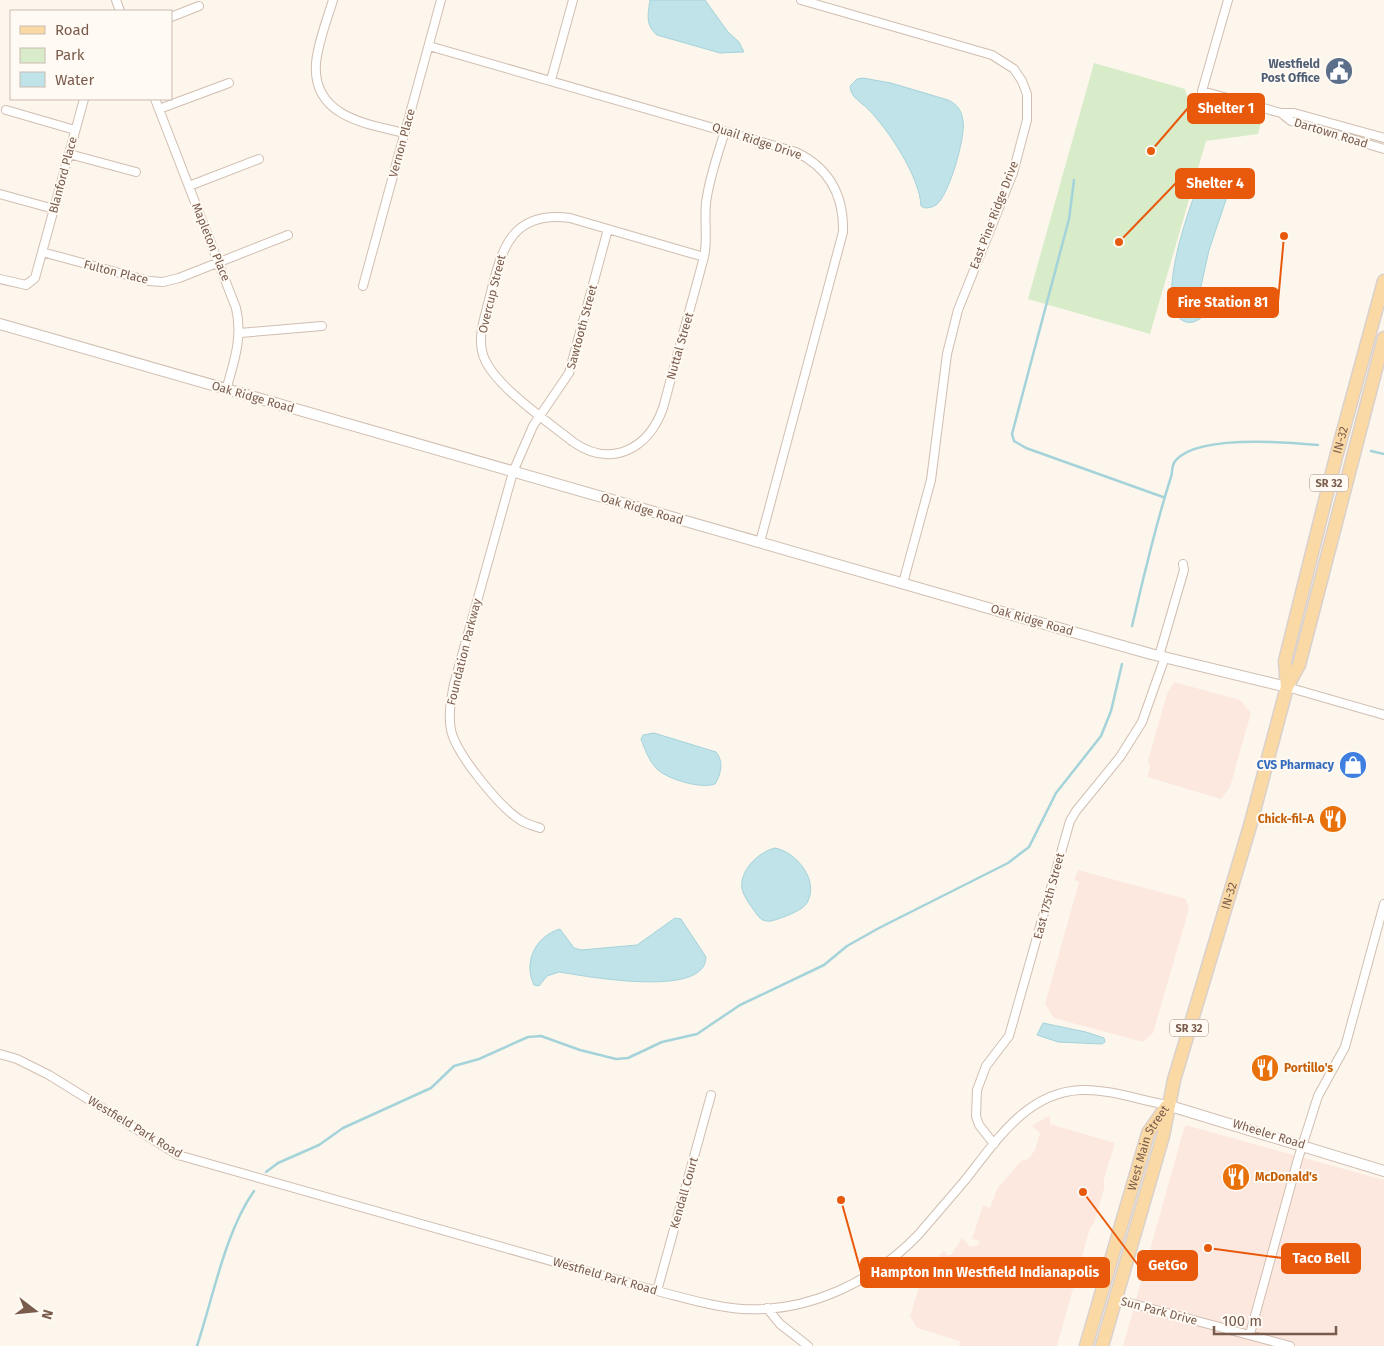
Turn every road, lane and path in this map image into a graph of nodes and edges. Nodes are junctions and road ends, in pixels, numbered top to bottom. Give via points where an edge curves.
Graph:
1 (333, 0) edge
2 (441, 0) edge
3 (573, 0) edge
4 (801, 0) edge
5 (1228, 0) edge
6 (199, 6) dead end
7 (172, 17) edge
8 (429, 46) junction
9 (551, 80) junction
10 (229, 82) dead end
11 (84, 100) edge
12 (155, 100) edge
13 (159, 109) junction
14 (6, 110) dead end
15 (1281, 113) junction
16 (75, 130) junction
17 (725, 131) junction
18 (405, 134) junction
19 (1384, 138) edge
20 (1384, 149) edge
21 (69, 154) junction
22 (259, 159) dead end
23 (136, 172) dead end
24 (188, 186) junction
25 (0, 194) edge
26 (54, 209) junction
27 (608, 229) junction
28 (288, 235) dead end
29 (42, 252) junction
30 (704, 257) junction
31 (218, 263) junction
32 (0, 280) edge
33 (1384, 281) edge
34 (363, 286) dead end
35 (0, 324) edge
36 (322, 326) dead end
37 (240, 333) junction
38 (1384, 338) edge
39 (226, 390) junction
40 (540, 415) junction
41 (514, 472) junction
42 (760, 542) junction
43 (1183, 564) dead end
44 (903, 583) junction
45 (1162, 656) junction
46 (1287, 687) junction
47 (1384, 715) edge
48 (540, 828) dead end
49 (1384, 904) edge
50 (0, 1054) edge
51 (711, 1095) dead end
52 (1167, 1105) junction
53 (994, 1144) junction
54 (1303, 1145) junction
55 (1384, 1164) edge
56 (1370, 1166) junction
57 (1384, 1171) edge
58 (657, 1291) junction
59 (1115, 1300) junction
60 (768, 1308) junction
61 (1250, 1334) junction
62 (808, 1346) edge
63 (1086, 1346) edge
64 (1102, 1346) edge
65 (1290, 1346) edge

1 - 18 street via 316,60 318,88 343,115
2 - 8 street, Vernon Place
3 - 9 street
4 - 44 street, East Pine Ridge Drive via 992,55 1014,69 1027,94 1027,120 1013,173 958,310 947,354 931,480
5 - 15 street, Dartown Road via 1202,92
6 - 7 street
8 - 9 street, Quail Ridge Drive
8 - 18 street, Vernon Place
9 - 17 street, Quail Ridge Drive
10 - 13 street
11 - 16 street, Blanford Place
12 - 13 street, Mapleton Place
13 - 24 street, Mapleton Place
14 - 16 street
15 - 19 street, Dartown Road via 1294,113
15 - 20 street, Dartown Road via 1291,121
16 - 21 street, Blanford Place
17 - 30 street, Nuttal Street via 708,192
17 - 42 street, Quail Ridge Drive via 796,152 816,163 835,187 843,219 843,232
18 - 34 street, Vernon Place
21 - 23 street
21 - 26 street, Blanford Place
22 - 24 street
24 - 31 street, Mapleton Place
25 - 26 street
26 - 29 street, Blanford Place
27 - 30 street, Overcup Street
27 - 40 street, Sawtooth Street via 572,366 566,380
27 - 40 street, Overcup Street via 570,218 542,217 516,232 502,254 482,325 483,354 496,378
28 - 31 street, Fulton Place
29 - 31 street, Fulton Place via 155,282 179,278
29 - 32 street, Blanford Place via 35,278 30,284 23,286
30 - 40 street, Nuttal Street via 662,408 655,427 645,439 633,448 601,454 576,444
31 - 37 street, Mapleton Place via 236,308
33 - 46 main road, IN-32 / SR 32 via 1287,654
35 - 39 street, Oak Ridge Road
36 - 37 street
37 - 39 street, Mapleton Place
38 - 46 main road, IN-32 / SR 32 via 1299,664
39 - 41 street, Oak Ridge Road
40 - 41 street, Sawtooth Street via 528,434
41 - 42 street, Oak Ridge Road
41 - 48 street, Foundation Parkway via 449,711 454,741 468,762 503,806 523,822
42 - 44 street, Oak Ridge Road
43 - 45 street, East 175th Street
44 - 45 street, Oak Ridge Road
45 - 46 street, Oak Ridge Road
45 - 53 street, East 175th Street via 1142,722 1120,757 1070,821 1009,1036 986,1066 977,1090 976,1116
46 - 47 street
46 - 52 main road, IN-32 / SR 32 via 1252,819
49 - 54 street via 1345,1047 1318,1096
50 - 58 street, Westfield Park Road via 49,1075 178,1155
51 - 58 street, Kendall Court
52 - 53 street, Westfield Park Road via 1107,1092 1071,1092 1032,1106 1010,1124
52 - 54 street, Wheeler Road
52 - 59 main road, West Main Street / SR 32 via 1163,1136
52 - 63 main road, West Main Street / SR 32 via 1148,1133
53 - 60 street, Westfield Park Road via 919,1234 876,1272 830,1294
54 - 56 street, Wheeler Road
54 - 61 street
55 - 56 street, Wheeler Road
56 - 57 street, Wheeler Road
58 - 60 street, Westfield Park Road via 720,1306
59 - 61 street, Sun Park Drive
59 - 64 main road, West Main Street / SR 32
60 - 62 street via 780,1324
61 - 65 street, Sun Park Drive

